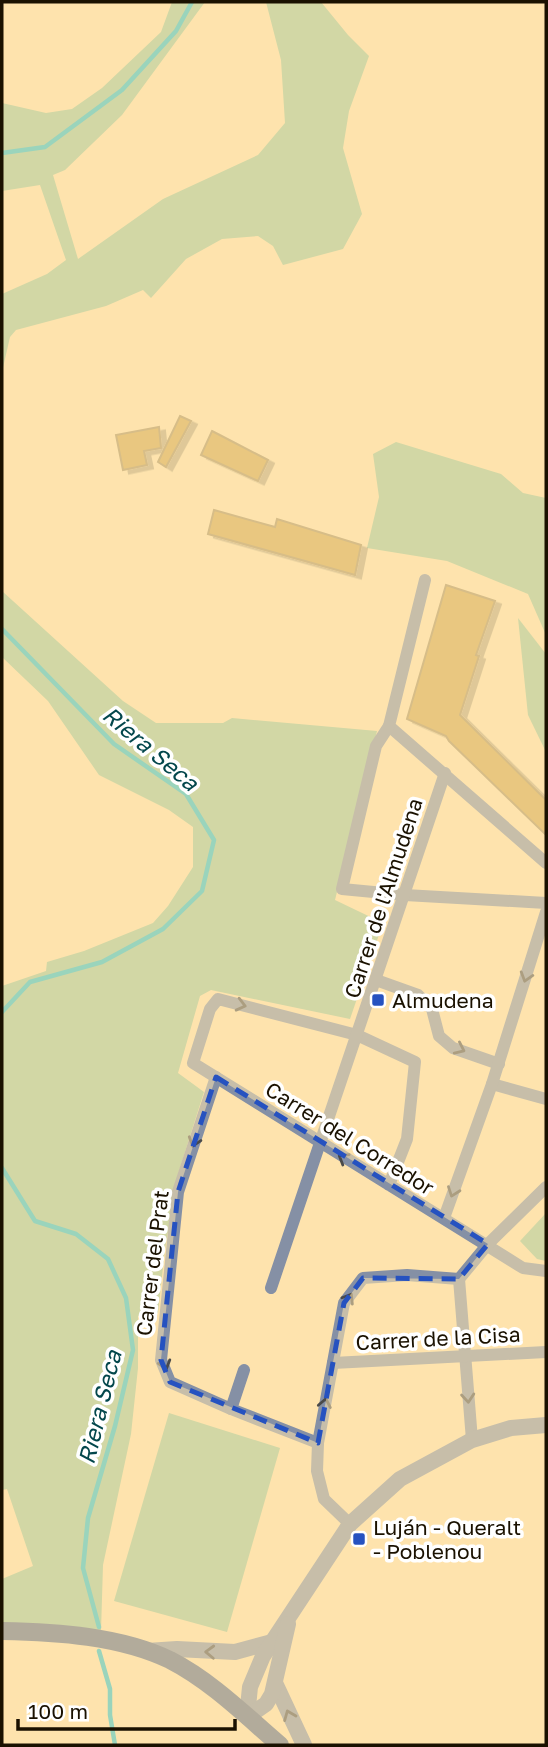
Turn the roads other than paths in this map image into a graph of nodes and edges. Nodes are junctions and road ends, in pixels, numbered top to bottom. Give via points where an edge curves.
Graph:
1 (425, 580) dead end
2 (389, 726) junction
3 (445, 773) junction
4 (546, 863) edge
5 (405, 895) junction
6 (546, 903) edge
7 (546, 912) edge
8 (376, 980) junction
9 (357, 1035) junction
10 (499, 1064) junction
11 (216, 1077) junction
12 (492, 1084) junction
13 (546, 1099) edge
14 (320, 1144) junction
15 (388, 1185) junction
16 (546, 1187) edge
17 (444, 1218) junction
18 (488, 1244) junction
19 (546, 1271) edge
20 (459, 1279) junction
21 (271, 1288) dead end
22 (546, 1352) edge
23 (465, 1356) junction
24 (333, 1363) junction
25 (244, 1370) dead end
26 (231, 1409) junction
27 (546, 1426) edge
28 (472, 1440) junction
29 (318, 1443) junction
30 (350, 1524) junction
31 (290, 1617) junction
32 (2, 1631) edge
33 (272, 1642) junction
34 (146, 1651) junction
35 (275, 1683) junction
36 (247, 1717) junction
37 (280, 1745) edge
38 (304, 1745) edge

1 - 2 street
2 - 3 street
2 - 5 street via 376,746 342,889
3 - 4 street
3 - 5 street, Carrer de l'Almudena
5 - 6 street
5 - 8 street, Carrer de l'Almudena
7 -> 10 street
8 - 9 street, Carrer de l'Almudena
8 -> 10 street via 418,995 432,1009 439,1036 453,1048
11 -> 9 street, Carrer del Corredor via 193,1063 210,1009 218,999
9 - 14 street, Carrer de l'Almudena
9 - 15 street via 415,1062 407,1139
10 - 12 street
11 - 14 street, Carrer del Corredor
11 -> 26 street, Carrer del Prat via 178,1192 161,1360 170,1382
12 - 13 street
12 -> 17 street
15 -> 14 street, Carrer del Corredor
14 - 21 street, Carrer de l'Almudena
15 - 17 street, Carrer del Corredor
16 - 18 street
17 - 18 street, Carrer del Corredor
18 - 19 street, Carrer del Corredor via 523,1268
18 - 20 street
20 - 23 street
24 -> 20 street via 344,1303 363,1278
22 - 23 street, Carrer de la Cisa
23 - 24 street, Carrer de la Cisa
23 -> 28 street
29 -> 24 street
25 - 26 street
26 - 29 street, Carrer del Prat
27 - 28 street via 511,1428
28 - 30 street via 400,1479
29 - 30 street via 317,1471 324,1499
30 - 31 street
31 - 33 street
31 - 35 street
32 - 34 main road via 88,1638
33 -> 34 street via 235,1652
33 - 36 street via 254,1675
34 - 36 main road via 201,1679
35 - 36 street via 266,1704
38 -> 35 street
36 - 37 main road

